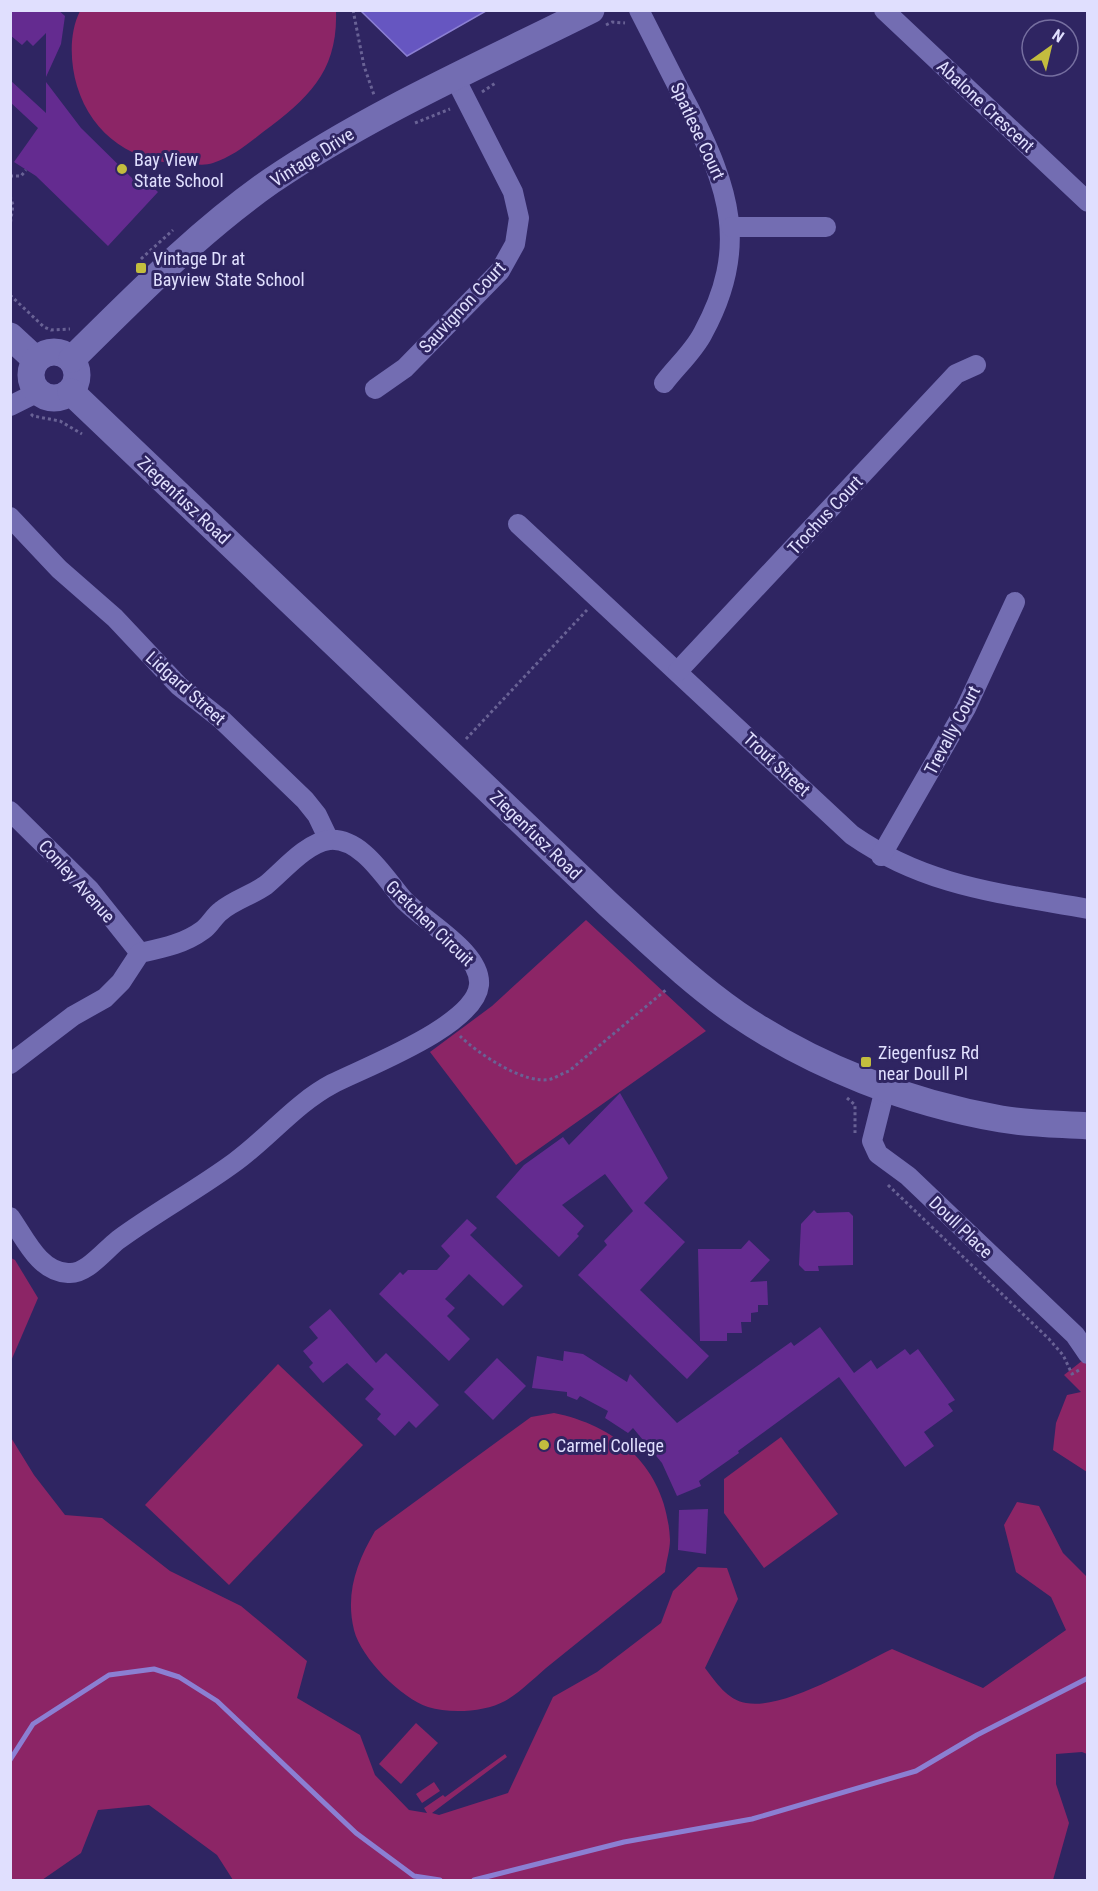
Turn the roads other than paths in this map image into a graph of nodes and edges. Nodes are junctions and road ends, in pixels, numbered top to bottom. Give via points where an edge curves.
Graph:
1 (884, 10) edge
2 (640, 12) edge
3 (597, 19) edge
4 (461, 90) junction
5 (1088, 202) edge
6 (731, 226) junction
7 (826, 227) dead end
8 (10, 336) edge
9 (72, 359) junction
10 (36, 360) junction
11 (976, 365) dead end
12 (664, 383) dead end
13 (375, 389) dead end
14 (38, 392) junction
15 (71, 392) junction
16 (10, 406) edge
17 (10, 517) edge
18 (518, 524) dead end
19 (1015, 602) dead end
20 (678, 671) junction
21 (10, 811) edge
22 (329, 840) junction
23 (881, 856) junction
24 (1088, 909) edge
25 (140, 953) junction
26 (10, 1064) edge
27 (885, 1089) junction
28 (1088, 1125) edge
29 (10, 1217) edge
30 (1088, 1354) edge

1 - 5 street, Abalone Crescent
2 - 6 street, Spatlese Court via 715,161 728,200
3 - 4 street, Vintage Drive
4 - 9 street, Vintage Drive via 324,147 270,182 192,243
4 - 13 street, Sauvignon Court via 513,192 519,218 515,244 500,271 405,368
6 - 7 street
6 - 12 street, Spatlese Court via 728,265 718,300 703,334
8 - 10 street
9 - 10 street via 53,351
9 - 15 street via 78,378
10 - 14 street via 31,378
11 - 20 street, Trochus Court via 956,374
14 - 15 street via 55,399
14 - 16 street
15 - 27 street, Ziegenfusz Road via 609,905 695,982 764,1031
17 - 22 street, Lidgard Street via 59,569 116,618 179,686 222,720 305,800
18 - 20 street, Trout Street
19 - 23 street, Trevally Court via 966,708
20 - 23 street, Trout Street via 852,835
21 - 25 street, Conley Avenue via 89,889
22 - 25 street via 310,848 263,887 221,911 203,929 174,946
22 - 29 street, Gretchen Circuit via 351,844 363,853 408,904 468,955 479,971 479,988 469,1005 424,1041 327,1087 236,1161 146,1220 83,1269 71,1274 47,1266
23 - 24 street, Trout Street via 964,887
25 - 26 street via 122,982 105,998 73,1016
27 - 28 street, Ziegenfusz Road via 1003,1120
27 - 30 street, Doull Place via 872,1141 878,1154 908,1176 1075,1335

